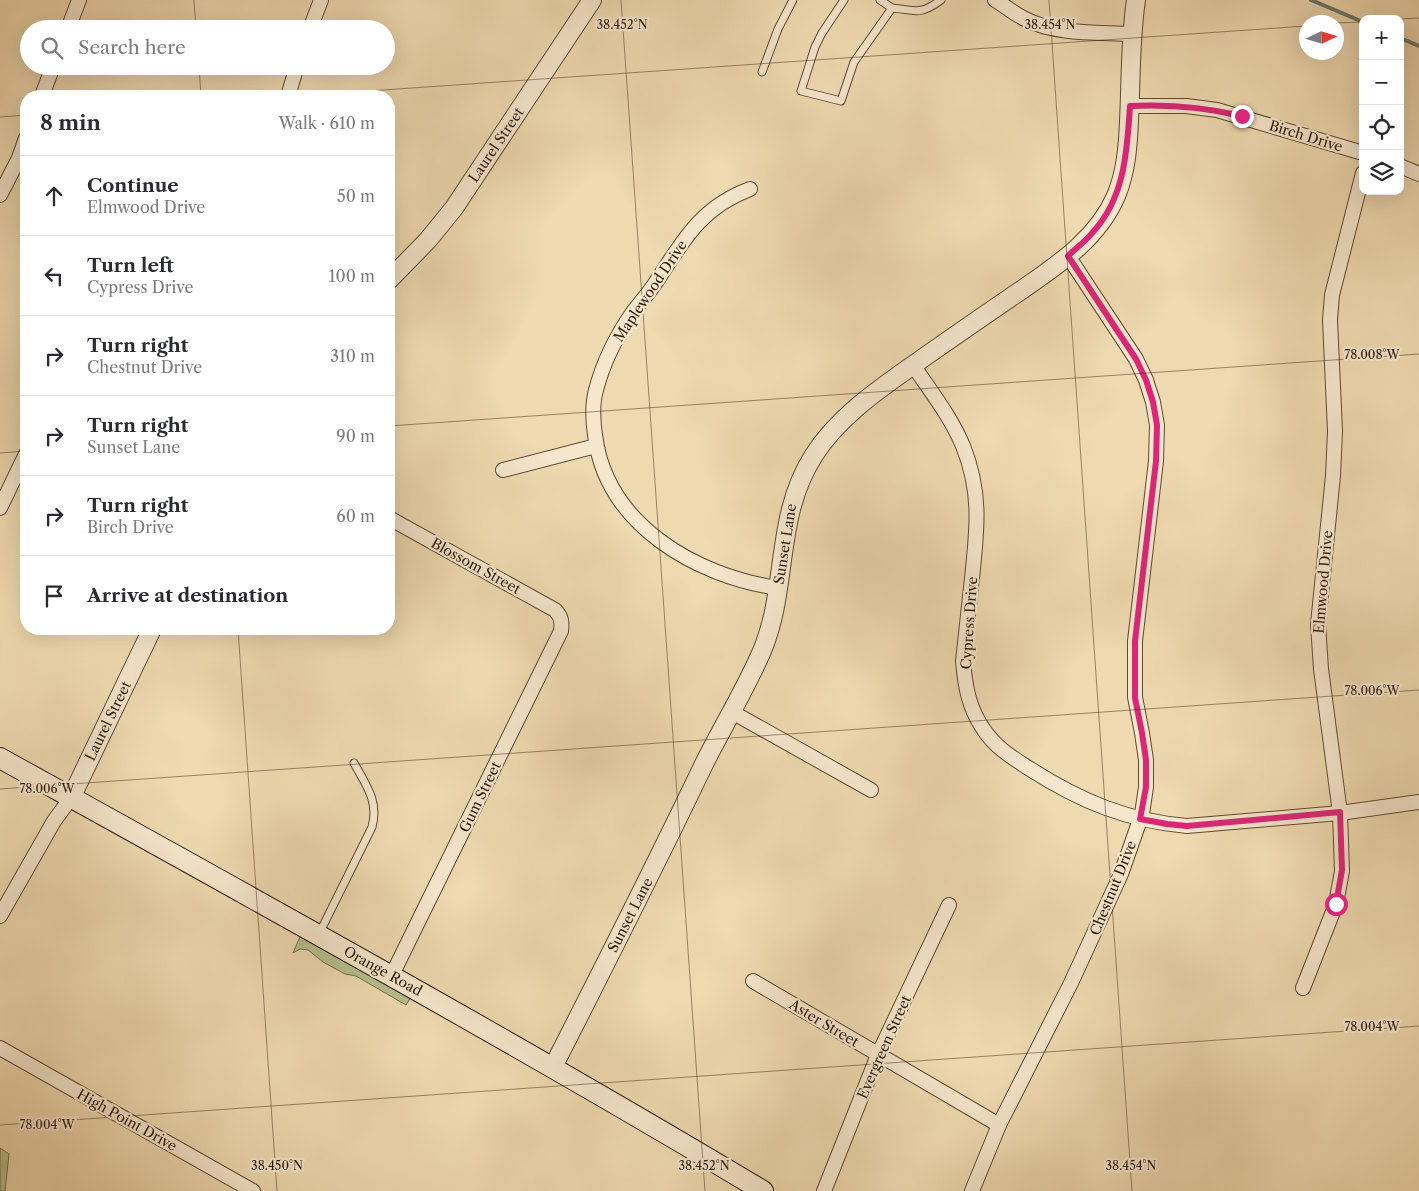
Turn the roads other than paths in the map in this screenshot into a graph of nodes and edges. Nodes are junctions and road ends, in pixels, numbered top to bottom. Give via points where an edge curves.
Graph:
1 (79, 0) edge
2 (321, 0) edge
3 (592, 0) edge
4 (793, 0) edge
5 (844, 0) edge
6 (880, 0) edge
7 (941, 0) edge
8 (995, 0) edge
9 (1136, 0) edge
10 (892, 8) junction
11 (71, 20) edge
12 (313, 20) edge
13 (1132, 34) junction
14 (762, 72) dead end
15 (50, 75) edge
16 (294, 75) edge
17 (44, 90) edge
18 (290, 90) edge
19 (1130, 106) junction
20 (1359, 152) edge
21 (20, 155) edge
22 (1404, 168) edge
23 (1419, 174) edge
24 (750, 189) dead end
25 (1359, 189) edge
26 (0, 196) edge
27 (1068, 256) junction
28 (395, 269) edge
29 (913, 365) junction
30 (596, 446) junction
31 (20, 466) edge
32 (503, 470) dead end
33 (0, 508) edge
34 (395, 521) edge
35 (778, 588) junction
36 (561, 617) joint
37 (149, 635) edge
38 (732, 712) junction
39 (0, 758) edge
40 (354, 763) dead end
41 (871, 790) dead end
42 (71, 798) junction
43 (1419, 802) edge
44 (1340, 812) junction
45 (1140, 819) junction
46 (949, 905) dead end
47 (0, 916) edge
48 (318, 935) junction
49 (392, 975) junction
50 (753, 982) dead end
51 (1303, 988) dead end
52 (0, 1048) edge
53 (878, 1055) junction
54 (553, 1067) junction
55 (999, 1125) junction
56 (253, 1191) edge
57 (762, 1191) edge
58 (824, 1191) edge
59 (972, 1191) edge

1 - 11 street
2 - 12 street
3 - 28 street, Laurel Street via 454,208 428,240
4 - 14 lane
5 - 10 lane via 822,32 801,91 841,101 854,62
6 - 10 lane
7 - 10 lane via 920,11
8 - 13 street via 1025,19 1058,30
9 - 13 street, Sunset Lane
13 - 19 street, Sunset Lane
15 - 17 street
16 - 18 street
19 - 20 street, Birch Drive via 1186,106 1217,110
19 - 27 street, Sunset Lane via 1127,152 1116,196 1093,232
21 - 26 street
22 - 23 street
24 - 30 street, Maplewood Drive via 722,202 692,228 633,312 602,371 596,392
25 - 44 street, Elmwood Drive via 1332,295 1334,458 1318,624
27 - 29 street, Sunset Lane
27 - 45 street, Chestnut Drive via 1136,359 1146,380 1157,425 1156,461 1135,641 1135,698 1146,760 1146,787
29 - 35 street, Sunset Lane via 846,417 815,453 794,494
29 - 45 street, Cypress Drive via 956,432 971,470 976,494 978,519 964,661 965,683 977,718 996,745 1013,759 1082,799
30 - 32 street
30 - 35 street, Maplewood Drive via 603,471 614,492 641,525 662,543 682,556 735,580
31 - 33 street
34 - 36 street, Blossom Street via 555,610
35 - 38 street, Sunset Lane via 763,648
36 - 49 street, Gum Street via 560,632
37 - 42 street, Laurel Street
38 - 41 street
38 - 54 street, Sunset Lane
39 - 42 main road, Orange Road
40 - 48 lane via 372,798 375,817
42 - 47 street, Laurel Street via 42,841
42 - 48 main road, Orange Road
43 - 44 street, Cypress Drive
44 - 45 street, Cypress Drive via 1187,826
44 - 51 street, Elmwood Drive via 1340,888
45 - 55 street, Chestnut Drive via 1108,904
46 - 53 street, Evergreen Street
48 - 49 main road, Orange Road
49 - 54 main road, Orange Road
50 - 53 street, Aster Street
52 - 56 street, High Point Drive
53 - 55 street, Aster Street
53 - 58 street, Evergreen Street
54 - 57 main road, Orange Road
55 - 59 street, Chestnut Drive

